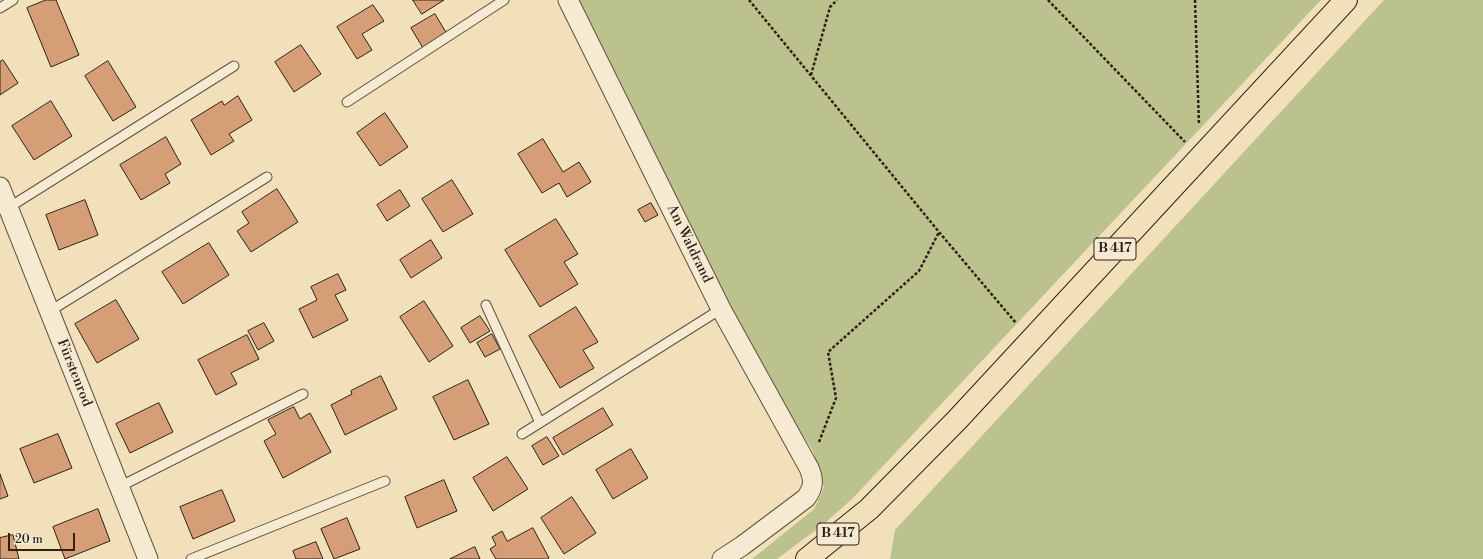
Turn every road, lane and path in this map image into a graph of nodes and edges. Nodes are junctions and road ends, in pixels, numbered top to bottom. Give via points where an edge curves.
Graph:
1 (13, 0) edge
2 (504, 0) edge
3 (568, 0) edge
4 (750, 0) edge
5 (837, 0) edge
6 (1048, 0) edge
7 (1195, 0) edge
8 (1346, 0) edge
9 (0, 8) edge
10 (234, 66) dead end
11 (811, 75) junction
12 (347, 102) dead end
13 (1200, 157) junction
14 (267, 177) dead end
15 (0, 187) edge
16 (8, 208) junction
17 (938, 232) junction
18 (486, 305) dead end
19 (721, 309) junction
20 (50, 311) junction
21 (1031, 341) junction
22 (302, 394) dead end
23 (540, 423) junction
24 (522, 434) dead end
25 (811, 477) junction
26 (385, 481) dead end
27 (119, 487) junction
28 (148, 559) edge
29 (191, 559) edge
30 (722, 559) edge
31 (807, 559) edge

1 - 9 lane
2 - 12 lane
3 - 19 street, Am Waldrand
4 - 11 path
5 - 11 path via 830,7
6 - 13 path
7 - 13 path
8 - 13 main road, B 417
10 - 16 lane
11 - 17 path
13 - 21 main road, B 417
14 - 20 lane
15 - 16 street, Fürstenrod
16 - 20 street, Fürstenrod
17 - 21 path
17 - 25 path via 919,271 828,352 836,398
18 - 23 lane
19 - 23 lane
19 - 25 street, Am Waldrand
20 - 27 street, Fürstenrod
21 - 31 main road, B 417 via 869,509
22 - 27 lane
23 - 24 lane
25 - 30 street via 806,498
26 - 29 lane
27 - 28 street, Fürstenrod

